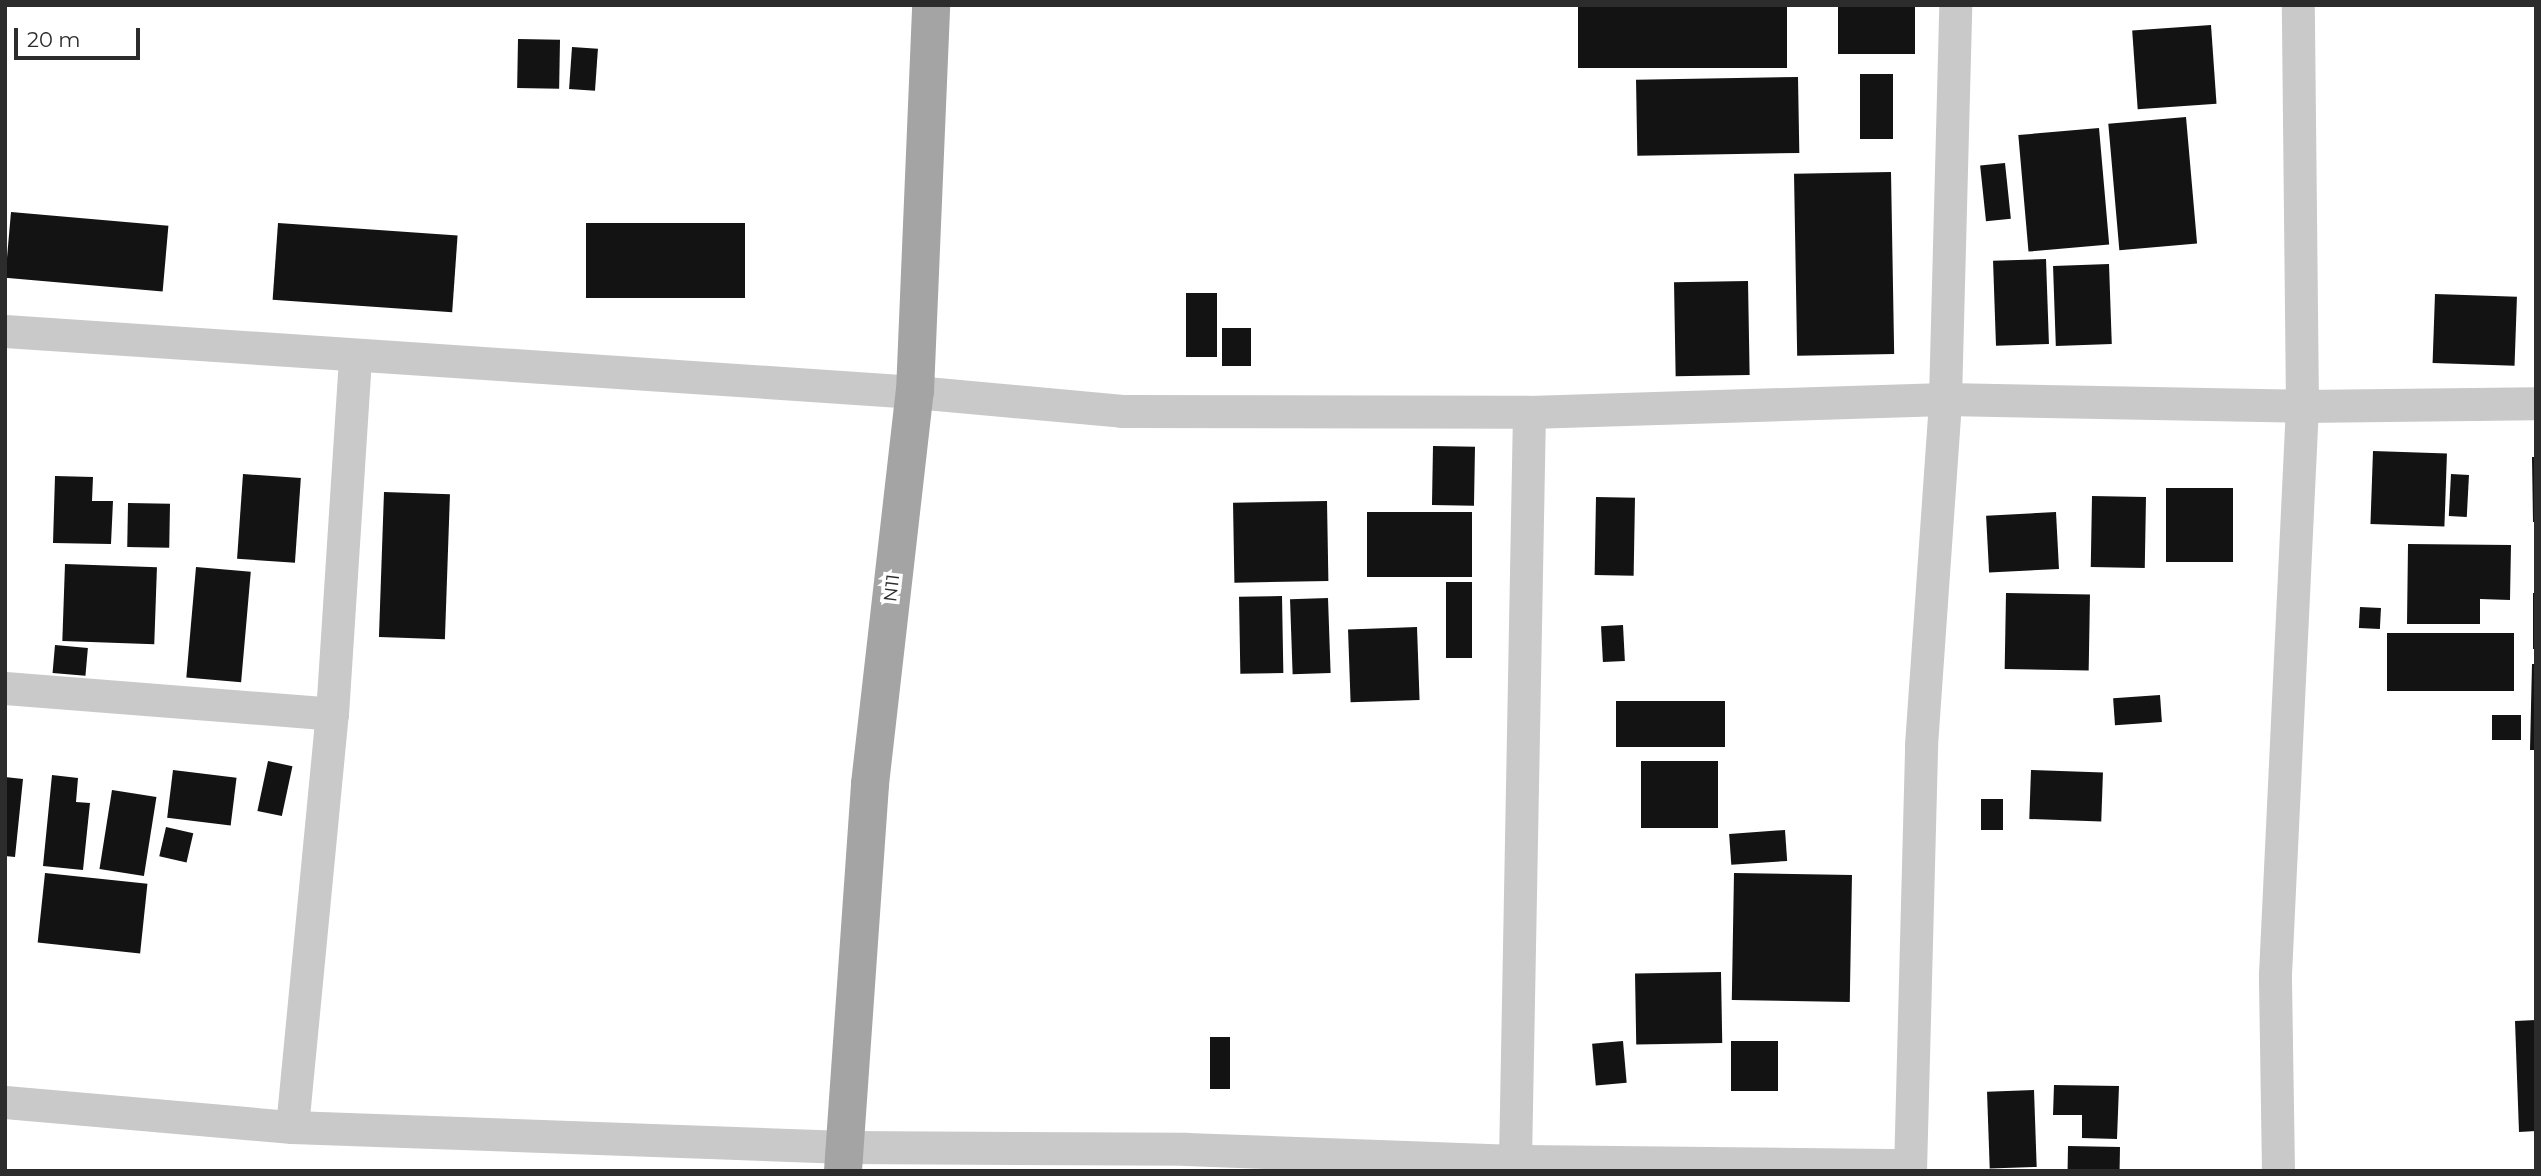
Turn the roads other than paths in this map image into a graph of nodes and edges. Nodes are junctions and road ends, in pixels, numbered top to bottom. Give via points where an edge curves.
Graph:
1 (931, 5) edge
2 (1955, 5) edge
3 (2298, 5) edge
4 (5, 331) edge
5 (355, 357) junction
6 (915, 392) junction
7 (1945, 399) junction
8 (2536, 404) edge
9 (2302, 406) junction
10 (1529, 412) junction
11 (5, 688) edge
12 (332, 714) junction
13 (5, 1102) edge
14 (292, 1127) junction
15 (844, 1159) edge
16 (1185, 1160) edge
17 (1515, 1161) junction
18 (1910, 1168) edge
19 (2278, 1171) edge

1 - 6 main road, N11
2 - 7 street
3 - 9 street
4 - 5 street
5 - 6 street
5 - 12 street
6 - 10 street via 1122,411
6 - 15 main road, N11 via 870,784
7 - 9 street
7 - 10 street
7 - 18 street via 1921,745
8 - 9 street
9 - 19 street via 2275,974
10 - 17 street
11 - 12 street
12 - 14 street
13 - 14 street
14 - 15 street
15 - 16 street
16 - 17 street
17 - 18 street

